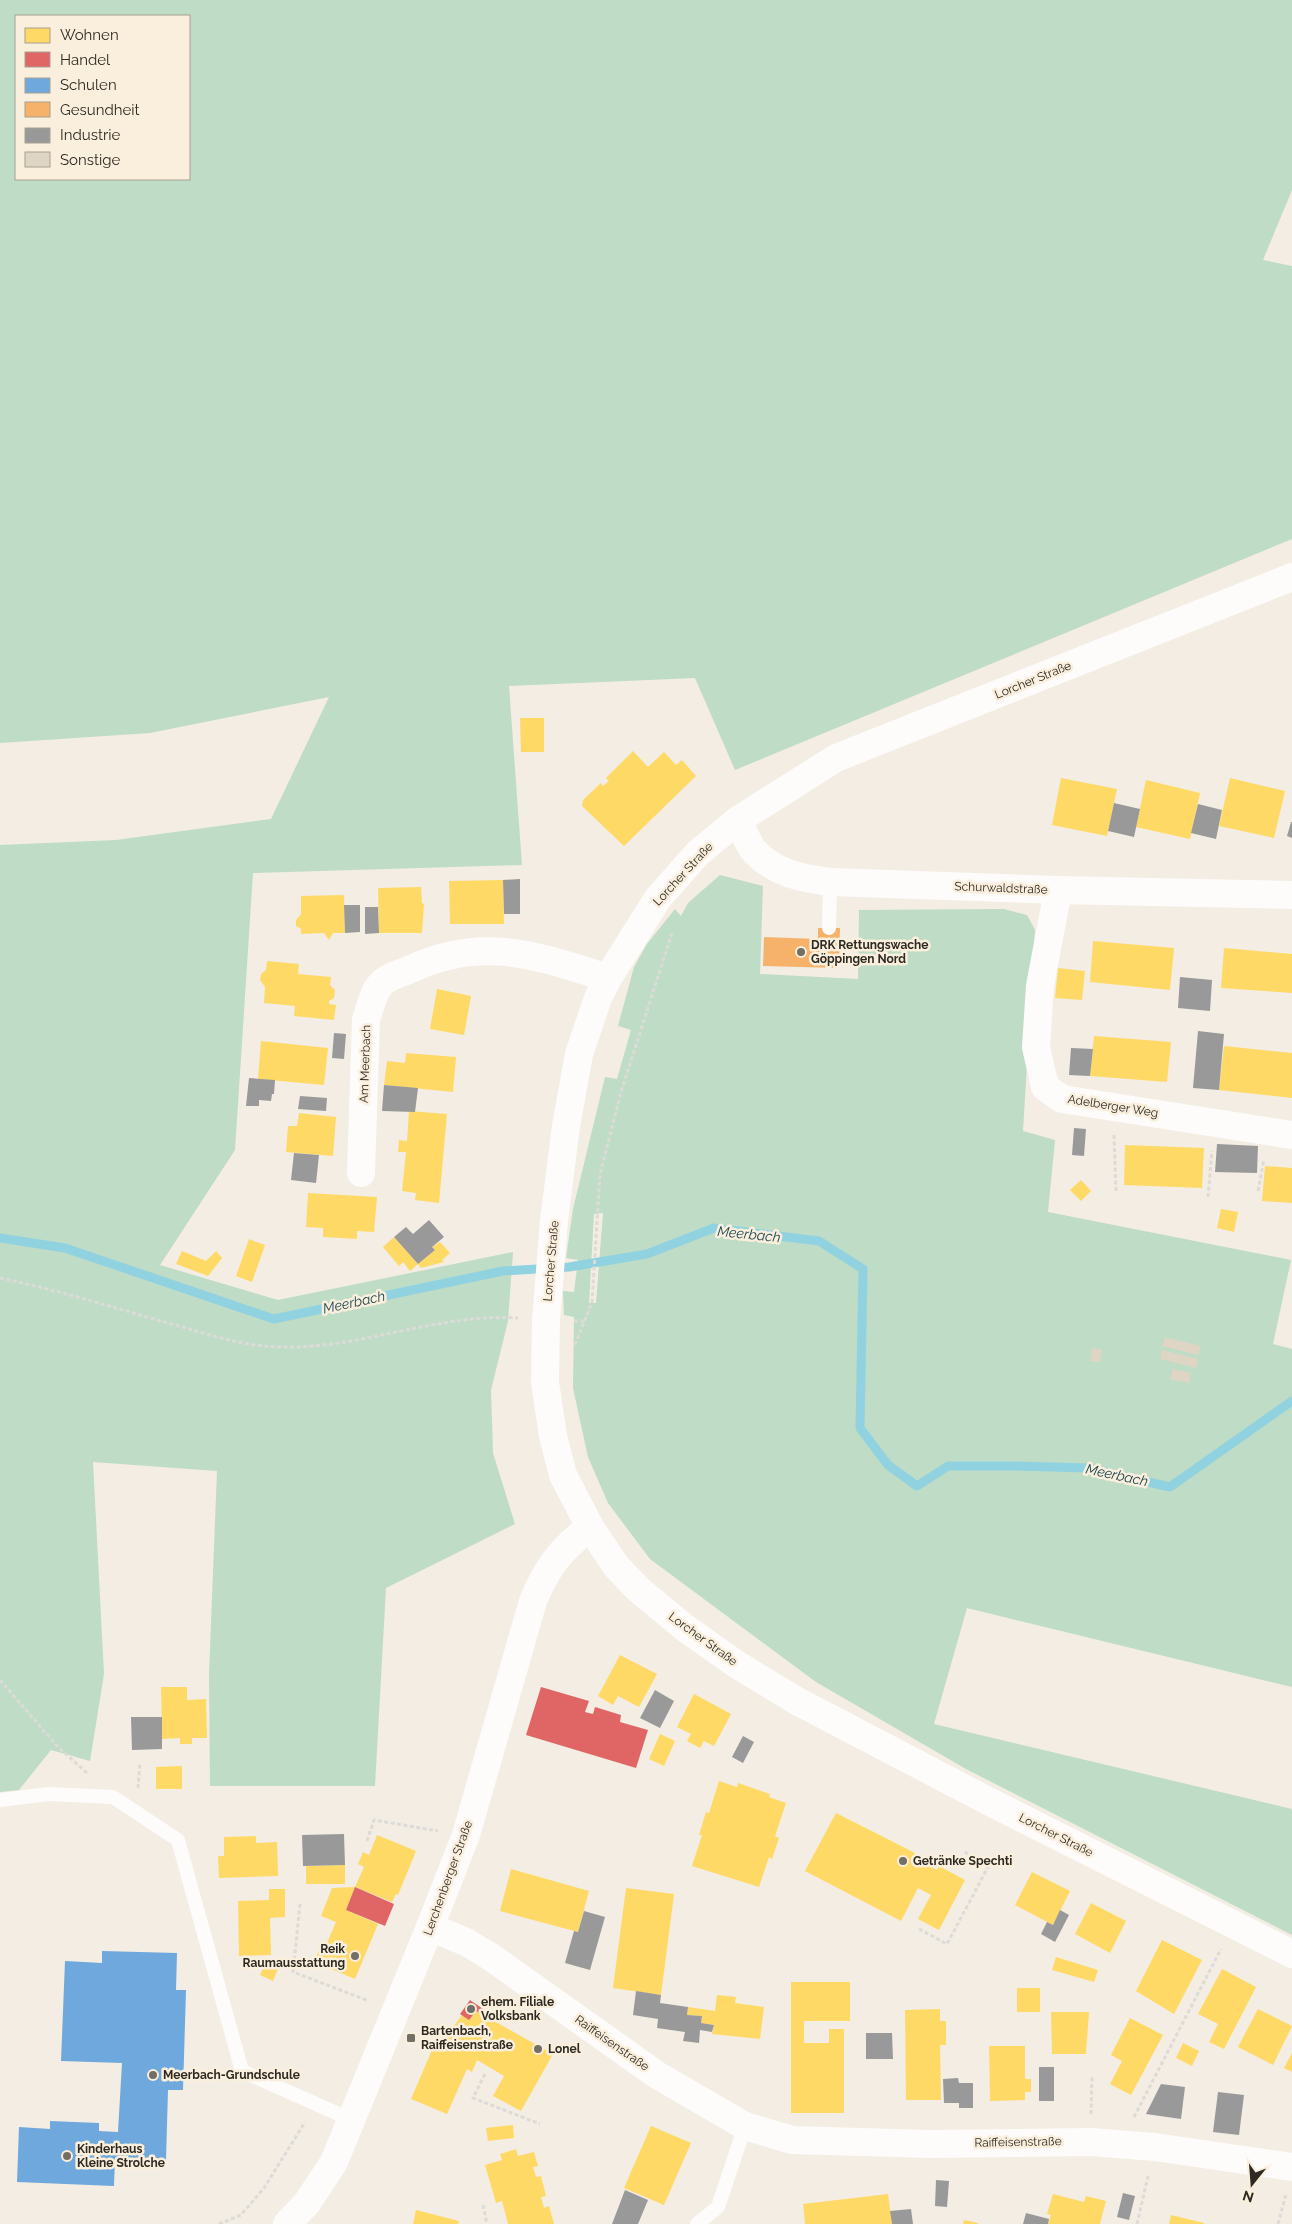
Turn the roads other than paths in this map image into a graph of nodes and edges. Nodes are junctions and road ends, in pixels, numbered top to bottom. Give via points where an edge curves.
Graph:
1 (1292, 577) edge
2 (738, 820) junction
3 (830, 882) junction
4 (1058, 890) junction
5 (1292, 895) edge
6 (829, 928) dead end
7 (608, 978) junction
8 (1292, 1135) edge
9 (361, 1173) dead end
10 (590, 1526) junction
11 (0, 1800) edge
12 (430, 1928) junction
13 (1292, 1954) edge
14 (352, 2120) junction
15 (745, 2126) junction
16 (1292, 2167) edge
17 (287, 2224) edge
18 (697, 2224) edge

1 - 2 street, Lorcher Straße via 836,758
2 - 3 street, Schurwaldstraße via 754,851 774,868 796,877
2 - 7 street, Lorcher Straße via 698,853 658,898
3 - 4 street, Schurwaldstraße
3 - 6 lane
4 - 5 street, Schurwaldstraße
4 - 8 street, Adelberger Weg via 1040,986 1036,1047 1045,1087 1062,1099
7 - 9 street, Am Meerbach via 517,952 468,952 430,960 382,982 366,1020
7 - 10 street, Lorcher Straße via 579,1054 554,1221 546,1320 545,1382 553,1436 563,1475
10 - 12 street, Lerchenberger Straße via 568,1543 550,1565 536,1594 466,1835
10 - 13 street, Lorcher Straße via 616,1566 638,1589 736,1664 797,1701 955,1784
11 - 14 lane via 49,1794 113,1797 178,1840 242,2071
12 - 14 street, Lerchenberger Straße
12 - 15 street, Raiffeisenstraße via 466,1942 491,1957 657,2075
14 - 17 street, Lerchenberger Straße via 334,2162 307,2203
15 - 16 street, Raiffeisenstraße via 792,2140 930,2144 1091,2142 1155,2147
15 - 18 lane via 718,2207

